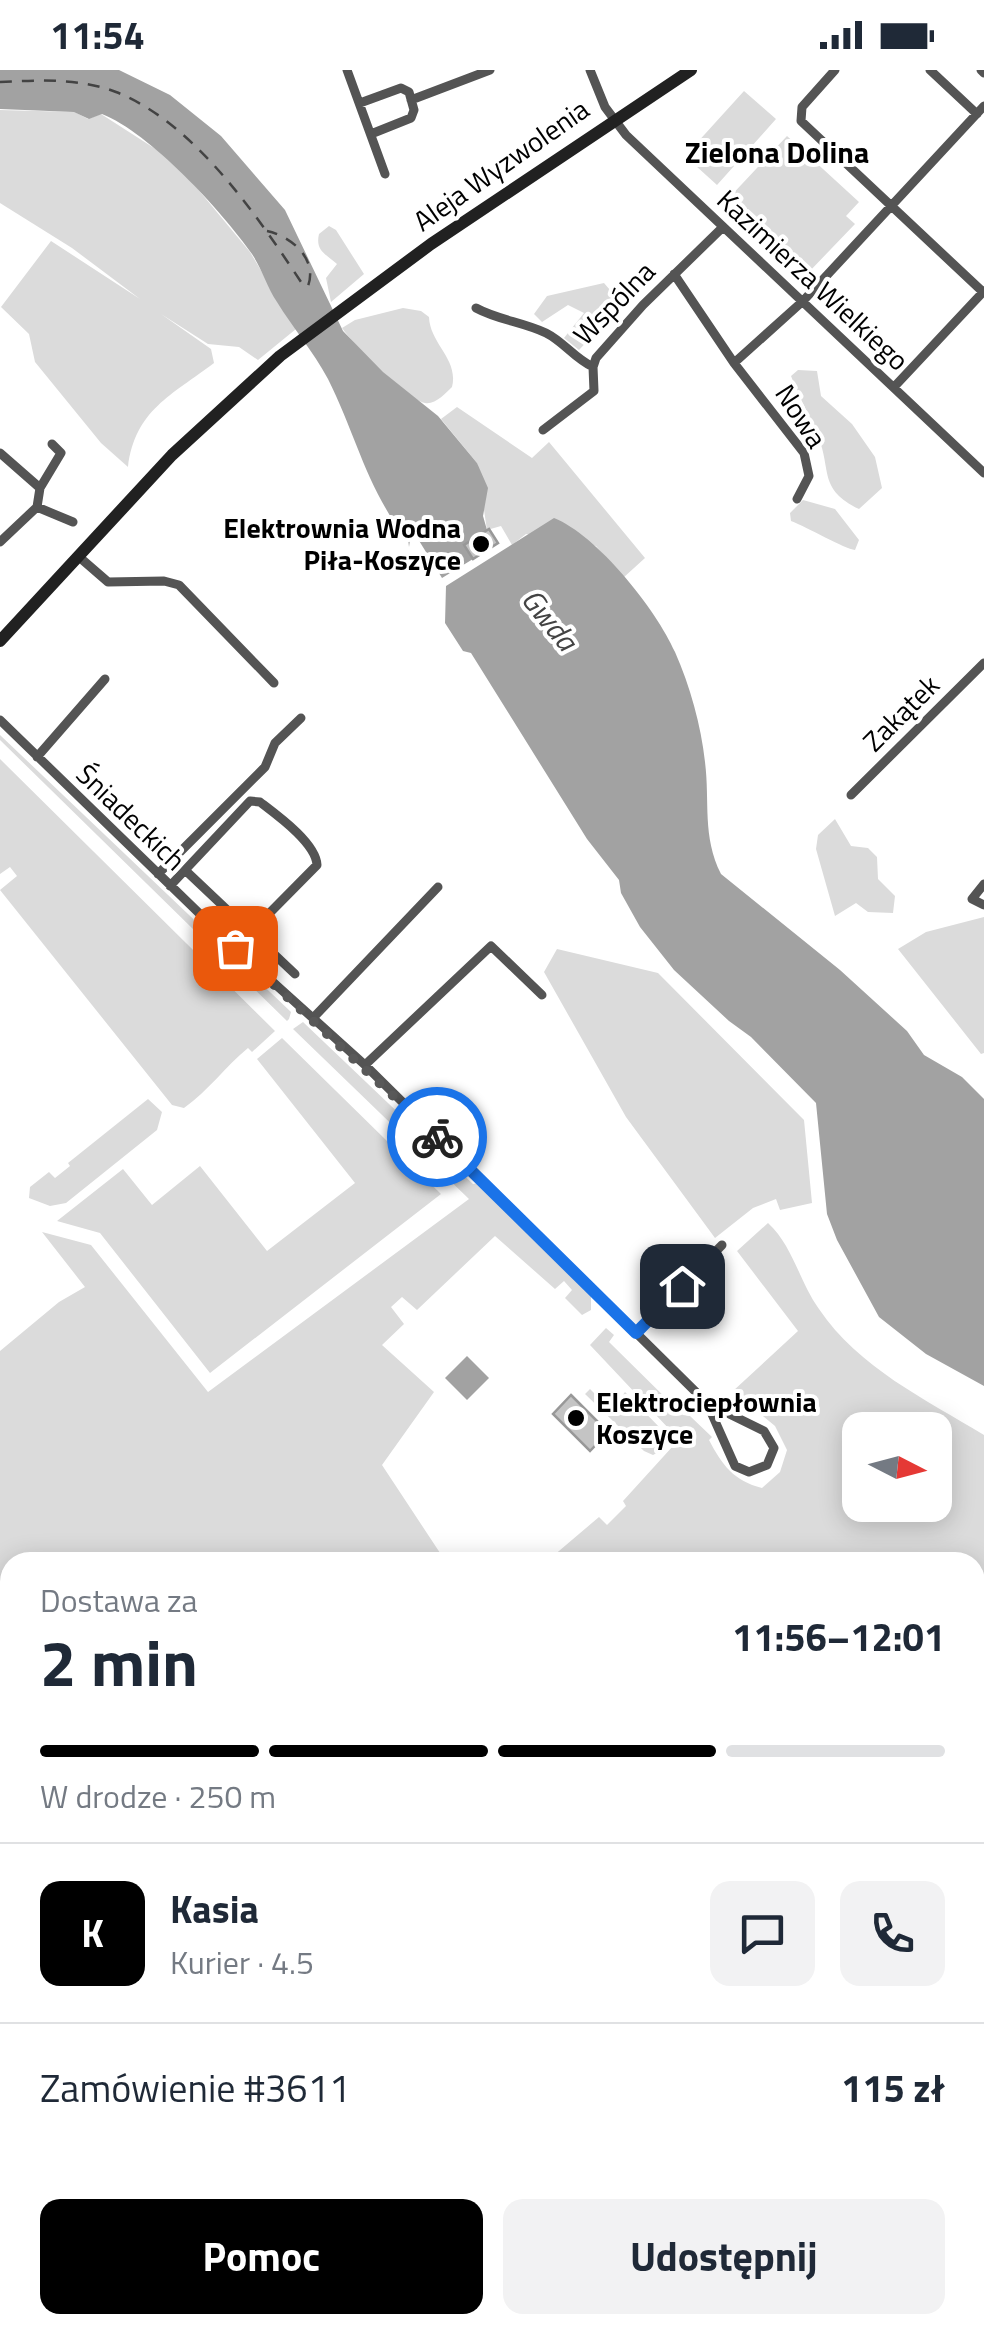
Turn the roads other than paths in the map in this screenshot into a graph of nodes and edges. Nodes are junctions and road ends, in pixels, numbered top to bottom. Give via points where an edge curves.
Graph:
1 (347, 70) edge
2 (490, 70) edge
3 (590, 70) edge
4 (690, 70) edge
5 (835, 70) edge
6 (930, 70) edge
7 (412, 100) junction
8 (360, 103) junction
9 (981, 110) edge
10 (613, 119) junction
11 (371, 134) junction
12 (385, 174) dead end
13 (891, 207) junction
14 (723, 227) junction
15 (674, 274) junction
16 (984, 292) edge
17 (802, 301) junction
18 (476, 308) dead end
19 (734, 363) junction
20 (593, 367) junction
21 (894, 386) junction
22 (544, 430) dead end
23 (52, 444) dead end
24 (0, 453) edge
25 (984, 472) edge
26 (40, 488) junction
27 (797, 499) dead end
28 (37, 507) junction
29 (73, 522) dead end
30 (0, 542) edge
31 (78, 556) junction
32 (0, 641) edge
33 (982, 668) edge
34 (105, 679) dead end
35 (274, 683) dead end
36 (302, 718) dead end
37 (0, 720) edge
38 (37, 756) junction
39 (851, 795) dead end
40 (185, 870) junction
41 (158, 874) junction
42 (984, 884) edge
43 (170, 886) junction
44 (438, 887) dead end
45 (984, 905) edge
46 (250, 932) junction
47 (235, 948) junction
48 (295, 974) dead end
49 (542, 995) dead end
50 (313, 1018) junction
51 (365, 1066) junction
52 (722, 1245) dead end
53 (636, 1333) junction
54 (707, 1403) junction

1 - 8 street
2 - 7 street
3 - 10 street
4 - 10 street, Aleja Wyzwolenia
5 - 13 street via 799,117
6 - 9 street
7 - 8 street via 401,88
7 - 11 street via 410,118
8 - 11 street
9 - 13 street
10 - 14 street, Kazimierza Wielkiego
10 - 31 street, Aleja Wyzwolenia via 258,375
11 - 12 street
13 - 16 street
13 - 17 street
14 - 15 street, Wspólna
14 - 17 street, Kazimierza Wielkiego
15 - 19 street, Nowa
15 - 20 street, Wspólna
16 - 21 street
17 - 19 street
17 - 21 street, Kazimierza Wielkiego
18 - 20 street, Wspólna via 546,333
19 - 27 street, Nowa via 804,453 808,476
20 - 22 street via 594,391
21 - 25 street, Kazimierza Wielkiego
23 - 26 street via 61,452
24 - 26 street
26 - 28 street
28 - 29 street
28 - 30 street
31 - 32 street
31 - 35 street via 108,582 182,587
33 - 39 street, Zakątek
34 - 38 street
36 - 41 street via 275,743 264,768
37 - 38 street, Śniadeckich
38 - 41 street, Śniadeckich
40 - 43 street
40 - 46 street
40 - 46 street via 250,801 260,802 314,851 317,864
41 - 43 street, Śniadeckich
42 - 45 street via 972,899
43 - 47 street, Śniadeckich
44 - 50 street
46 - 47 street
46 - 48 street
47 - 50 street, Śniadeckich
49 - 51 street via 491,946
50 - 51 street, Śniadeckich
51 - 53 street, Śniadeckich
52 - 53 street
53 - 54 street, Śniadeckich
54 - 54 street via 735,1466 749,1472 767,1466 774,1450 768,1435

